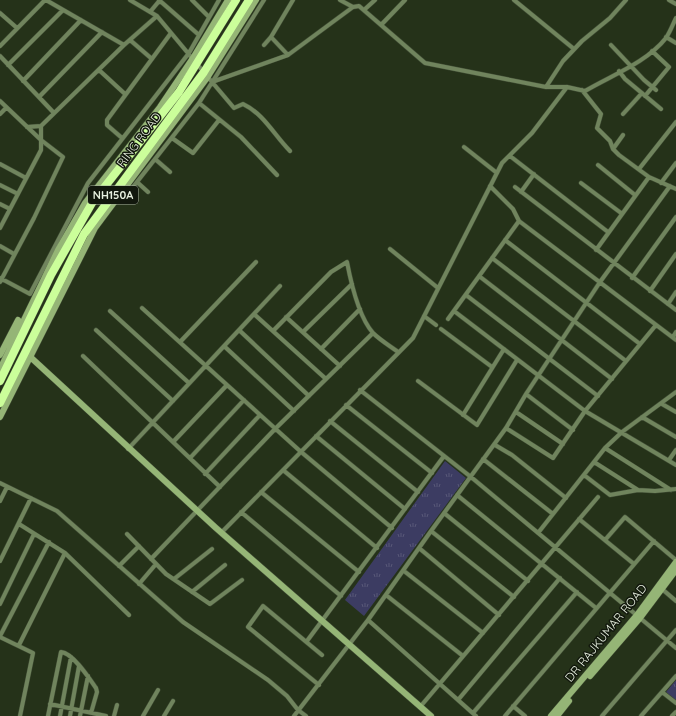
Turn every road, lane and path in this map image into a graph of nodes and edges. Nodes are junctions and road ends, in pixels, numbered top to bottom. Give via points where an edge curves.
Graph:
1 (46, 0) edge
2 (130, 0) edge
3 (159, 0) edge
4 (192, 0) edge
5 (219, 0) edge
6 (236, 0) edge
7 (249, 0) edge
8 (256, 0) edge
9 (264, 0) edge
10 (340, 0) edge
11 (375, 0) edge
12 (405, 0) edge
13 (514, 0) edge
14 (626, 0) edge
15 (669, 0) edge
16 (226, 1) edge
17 (291, 1) edge
18 (346, 1) edge
19 (676, 4) edge
20 (353, 7) junction
21 (63, 10) junction
22 (364, 10) junction
23 (346, 11) junction
24 (150, 12) junction
25 (0, 13) edge
26 (157, 16) junction
27 (209, 17) junction
28 (676, 18) edge
29 (81, 20) junction
30 (381, 25) junction
31 (17, 28) junction
32 (102, 32) junction
33 (171, 33) junction
34 (199, 35) junction
35 (271, 37) junction
36 (666, 37) junction
37 (130, 40) junction
38 (676, 43) edge
39 (124, 45) junction
40 (264, 45) dead end
41 (611, 45) dead end
42 (0, 46) edge
43 (574, 49) junction
44 (652, 51) junction
45 (288, 55) junction
46 (0, 56) edge
47 (193, 58) junction
48 (152, 59) junction
49 (8, 64) junction
50 (631, 65) junction
51 (99, 70) junction
52 (619, 71) junction
53 (208, 78) junction
54 (23, 80) junction
55 (568, 86) junction
56 (652, 86) junction
57 (546, 87) junction
58 (582, 90) junction
59 (656, 90) dead end
60 (125, 94) junction
61 (644, 95) junction
62 (39, 97) junction
63 (0, 101) edge
64 (199, 103) junction
65 (6, 108) junction
66 (661, 109) dead end
67 (54, 113) junction
68 (0, 114) edge
69 (624, 114) dead end
70 (219, 120) junction
71 (676, 122) edge
72 (41, 126) junction
73 (27, 127) junction
74 (623, 135) dead end
75 (122, 138) junction
76 (172, 138) junction
77 (41, 140) junction
78 (464, 147) dead end
79 (290, 150) dead end
80 (613, 150) junction
81 (510, 156) junction
82 (155, 160) junction
83 (676, 163) edge
84 (0, 164) edge
85 (598, 164) dead end
86 (639, 169) junction
87 (170, 172) dead end
88 (96, 174) junction
89 (497, 174) junction
90 (534, 174) junction
91 (106, 175) junction
92 (277, 175) dead end
93 (649, 177) junction
94 (26, 178) junction
95 (137, 182) junction
96 (581, 183) dead end
97 (661, 183) junction
98 (0, 185) edge
99 (490, 186) junction
100 (670, 186) junction
101 (515, 187) dead end
102 (676, 189) edge
103 (148, 192) dead end
104 (521, 192) junction
105 (18, 194) junction
106 (635, 195) junction
107 (122, 202) dead end
108 (0, 204) edge
109 (10, 209) junction
110 (621, 213) junction
111 (676, 217) edge
112 (519, 221) junction
113 (1, 226) edge
114 (608, 232) junction
115 (505, 240) junction
116 (0, 246) edge
117 (390, 249) dead end
118 (596, 250) junction
119 (14, 254) junction
120 (676, 254) edge
121 (492, 258) junction
122 (256, 262) dead end
123 (613, 264) junction
124 (479, 276) junction
125 (632, 278) junction
126 (0, 280) edge
127 (600, 282) junction
128 (352, 284) junction
129 (280, 286) dead end
130 (438, 288) junction
131 (650, 291) junction
132 (676, 292) edge
133 (466, 295) junction
134 (586, 304) junction
135 (668, 304) junction
136 (142, 308) dead end
137 (360, 309) junction
138 (676, 310) edge
139 (110, 311) dead end
140 (454, 311) junction
141 (254, 314) junction
142 (424, 316) junction
143 (286, 317) junction
144 (448, 319) dead end
145 (18, 320) dead end
146 (574, 322) junction
147 (436, 325) dead end
148 (656, 325) junction
149 (441, 329) dead end
150 (96, 330) dead end
151 (239, 330) junction
152 (272, 331) junction
153 (303, 332) junction
154 (676, 332) edge
155 (373, 333) junction
156 (674, 339) edge
157 (562, 340) junction
158 (180, 342) junction
159 (640, 344) junction
160 (224, 346) junction
161 (321, 349) junction
162 (504, 350) junction
163 (398, 352) junction
164 (0, 355) edge
165 (28, 355) junction
166 (82, 356) dead end
167 (549, 359) junction
168 (517, 360) junction
169 (626, 361) junction
170 (206, 366) junction
171 (340, 366) junction
172 (492, 367) junction
173 (0, 369) edge
174 (538, 376) junction
175 (326, 379) junction
176 (612, 379) junction
177 (0, 381) edge
178 (418, 381) dead end
179 (189, 383) junction
180 (227, 385) junction
181 (360, 390) junction
182 (676, 392) edge
183 (526, 394) junction
184 (309, 396) junction
185 (598, 396) junction
186 (244, 400) junction
187 (173, 401) junction
188 (0, 404) edge
189 (662, 404) junction
190 (346, 405) junction
191 (294, 410) junction
192 (585, 411) junction
193 (516, 412) junction
194 (676, 412) edge
195 (260, 415) junction
196 (463, 415) junction
197 (0, 417) edge
198 (642, 418) junction
199 (330, 421) junction
200 (152, 423) junction
201 (506, 428) junction
202 (276, 429) junction
203 (573, 430) junction
204 (622, 432) junction
205 (316, 436) junction
206 (676, 437) edge
207 (173, 442) junction
208 (563, 444) junction
209 (495, 445) junction
210 (605, 448) junction
211 (128, 449) junction
212 (676, 450) edge
213 (300, 452) junction
214 (444, 456) junction
215 (190, 458) junction
216 (484, 459) junction
217 (669, 460) junction
218 (594, 462) junction
219 (676, 465) edge
220 (283, 470) junction
221 (205, 474) junction
222 (432, 474) junction
223 (584, 475) junction
224 (471, 477) junction
225 (0, 483) edge
226 (7, 486) junction
227 (220, 488) junction
228 (676, 489) edge
229 (638, 490) junction
230 (671, 490) junction
231 (261, 492) junction
232 (418, 492) junction
233 (457, 495) junction
234 (598, 497) dead end
235 (31, 498) junction
236 (566, 498) junction
237 (0, 500) edge
238 (405, 509) junction
239 (197, 512) junction
240 (241, 512) junction
241 (444, 513) junction
242 (553, 514) junction
243 (579, 519) junction
244 (19, 524) junction
245 (392, 528) junction
246 (431, 531) junction
247 (221, 533) junction
248 (538, 533) junction
249 (34, 534) junction
250 (127, 534) dead end
251 (605, 540) junction
252 (48, 542) junction
253 (654, 542) junction
254 (139, 546) junction
255 (377, 548) junction
256 (419, 548) junction
257 (556, 548) junction
258 (212, 549) dead end
259 (65, 553) junction
260 (151, 559) junction
261 (0, 560) edge
262 (676, 561) edge
263 (156, 564) junction
264 (542, 564) junction
265 (634, 564) junction
266 (225, 565) dead end
267 (119, 566) junction
268 (676, 570) edge
269 (404, 571) junction
270 (359, 572) junction
271 (560, 578) junction
272 (174, 580) junction
273 (242, 580) dead end
274 (528, 580) junction
275 (139, 584) junction
276 (662, 589) junction
277 (192, 592) junction
278 (577, 592) junction
279 (609, 592) junction
280 (386, 595) junction
281 (341, 596) junction
282 (514, 597) junction
283 (676, 601) edge
284 (0, 604) edge
285 (596, 608) junction
286 (129, 615) dead end
287 (499, 615) junction
288 (638, 616) junction
289 (322, 620) junction
290 (368, 620) junction
291 (676, 630) edge
292 (483, 633) junction
293 (0, 637) edge
294 (667, 640) junction
295 (307, 641) junction
296 (19, 644) junction
297 (350, 645) junction
298 (676, 648) edge
299 (322, 655) dead end
300 (463, 656) junction
301 (71, 657) junction
302 (79, 666) junction
303 (88, 676) junction
304 (676, 676) edge
305 (440, 684) junction
306 (319, 685) junction
307 (158, 690) dead end
308 (662, 692) junction
309 (458, 700) junction
310 (173, 701) dead end
311 (676, 703) edge
312 (50, 704) junction
313 (116, 705) dead end
314 (62, 706) junction
315 (513, 706) junction
316 (420, 707) junction
317 (71, 708) junction
318 (298, 710) junction
319 (82, 711) junction
320 (676, 712) edge
321 (91, 713) junction
322 (475, 714) edge
323 (20, 716) edge
324 (48, 716) edge
325 (60, 716) edge
326 (70, 716) edge
327 (80, 716) edge
328 (106, 716) edge
329 (114, 716) edge
330 (143, 716) edge
331 (164, 716) edge
332 (294, 716) edge
333 (306, 716) edge
334 (431, 716) edge
335 (504, 716) edge
336 (525, 716) edge
337 (551, 716) edge
338 (557, 716) edge
339 (602, 716) edge
340 (642, 716) edge
341 (672, 716) edge

1 - 21 street
1 - 31 street
2 - 24 street
3 - 24 street
3 - 34 street
4 - 27 street
5 - 27 street
6 - 47 highway, RING ROAD / NH150A
7 - 53 highway, RING ROAD / NH150A
8 - 53 street
9 - 53 street
10 - 18 street
11 - 22 street
12 - 30 street
13 - 43 street
14 - 43 street via 610,18
15 - 19 street
16 - 47 street
17 - 35 street
18 - 20 street
18 - 23 street
20 - 22 street via 359,6
20 - 23 street
21 - 29 street
21 - 49 street
22 - 30 street
23 - 45 street
24 - 26 street
25 - 31 street
26 - 33 street
26 - 37 street
27 - 34 street
28 - 36 street
29 - 32 street
29 - 54 street
30 - 57 street via 425,63
31 - 42 street
32 - 39 street
32 - 62 street
33 - 47 street
33 - 48 street
34 - 47 street
35 - 40 street
35 - 45 street
36 - 38 street
36 - 44 street
37 - 39 street
37 - 48 street
39 - 51 street
41 - 50 street
43 - 57 street
44 - 50 street
44 - 56 street via 669,67
45 - 53 street
46 - 49 street
47 - 53 street
47 - 75 street
47 - 91 street via 160,107
47 - 177 highway, RING ROAD / NH150A via 179,92 92,203 51,275
48 - 60 street
49 - 54 street
50 - 52 street
50 - 56 street
51 - 60 street
51 - 67 street
52 - 58 street via 585,91
52 - 61 street
53 - 64 street
53 - 79 street via 234,108 243,104 250,107
53 - 165 highway, RING ROAD / NH150A via 84,234
54 - 62 street
55 - 57 street
55 - 58 street
55 - 81 street via 532,133
56 - 59 street
56 - 61 street
58 - 80 street via 601,114 597,128 610,141
60 - 75 street via 105,122
61 - 66 street
61 - 69 street
62 - 67 street
63 - 65 street
64 - 70 street
64 - 76 street
65 - 68 street
65 - 73 street
67 - 72 street
70 - 76 street via 193,153
70 - 92 street via 241,137
71 - 86 street
72 - 73 street
72 - 77 street
73 - 77 street
74 - 80 street
75 - 88 street
76 - 82 street
77 - 94 street via 41,150
77 - 119 street via 61,154 63,160
78 - 89 street
80 - 86 street
81 - 89 street via 502,163
81 - 90 street
82 - 87 street
82 - 95 street
83 - 97 street
84 - 94 street
85 - 106 street
86 - 93 street
88 - 91 street
88 - 126 street via 88,183 30,294
89 - 99 street
90 - 104 street
90 - 114 street
91 - 173 street via 85,203 58,250
93 - 97 street
93 - 106 street
94 - 105 street
95 - 103 street
95 - 107 street
96 - 110 street
97 - 100 street
98 - 105 street
99 - 112 street via 513,209
99 - 130 street
100 - 102 street
100 - 123 street
101 - 104 street
104 - 118 street
105 - 109 street
106 - 110 street
108 - 109 street
109 - 113 street
110 - 114 street
111 - 125 street
112 - 115 street
112 - 127 street
114 - 118 street
115 - 121 street
115 - 134 street
116 - 119 street
117 - 130 street
118 - 123 street
119 - 126 street
120 - 131 street
121 - 124 street
121 - 146 street
122 - 158 street
123 - 125 street
123 - 127 street
124 - 133 street
124 - 157 street
125 - 131 street
127 - 134 street
127 - 148 street
128 - 137 street
128 - 143 street via 347,262 331,272
128 - 153 street
129 - 141 street
130 - 142 street
131 - 135 street
132 - 135 street
133 - 140 street
133 - 167 street
134 - 146 street
134 - 159 street
135 - 138 street
136 - 158 street
137 - 155 street
137 - 161 street
139 - 179 street
140 - 144 street
140 - 162 street
141 - 151 street
141 - 152 street
142 - 147 street
142 - 163 street via 413,338
143 - 152 street
143 - 153 street
145 - 164 street
146 - 157 street
146 - 169 street
148 - 156 street
148 - 159 street
149 - 172 street
150 - 187 street
151 - 160 street
151 - 184 street
152 - 175 street
153 - 161 street
154 - 156 street
155 - 163 street
155 - 171 street
157 - 167 street
157 - 176 street
158 - 170 street
159 - 169 street
160 - 170 street
160 - 191 street
161 - 171 street
162 - 168 street
162 - 172 street
163 - 181 street
165 - 188 highway, RING ROAD / NH150A
165 - 197 street
165 - 211 street
166 - 200 street
167 - 174 street
167 - 185 street
168 - 174 street
168 - 196 street via 477,425
169 - 176 street
170 - 179 street
170 - 180 street
171 - 175 street
172 - 196 street
174 - 183 street
174 - 192 street
175 - 184 street
176 - 185 street
178 - 196 street
179 - 187 street
180 - 186 street
180 - 207 street
181 - 190 street
181 - 214 street
182 - 189 street
183 - 193 street
183 - 203 street
184 - 191 street
185 - 192 street
186 - 195 street
186 - 215 street
187 - 200 street
189 - 194 street
189 - 198 street
190 - 199 street
190 - 222 street
191 - 202 street
192 - 203 street
192 - 204 street
193 - 201 street
193 - 208 street
195 - 202 street
195 - 221 street
198 - 204 street
198 - 206 street
199 - 205 street
199 - 232 street
200 - 207 street
200 - 211 street
201 - 208 street via 553,458
201 - 209 street
202 - 213 street
202 - 227 street
203 - 208 street
204 - 210 street
204 - 217 street
205 - 213 street
205 - 238 street
207 - 215 street
209 - 216 street
209 - 236 street via 512,455
210 - 218 street
210 - 230 street
211 - 239 street
212 - 217 street
213 - 220 street
213 - 245 street
214 - 222 street
214 - 224 street
215 - 221 street
216 - 224 street
216 - 242 street
217 - 219 street
218 - 223 street
218 - 229 street
220 - 231 street
220 - 255 street
221 - 227 street
222 - 232 street
223 - 229 street via 610,495
223 - 236 street
224 - 233 street
224 - 248 street
225 - 226 street
226 - 235 street
226 - 237 street
227 - 239 street
228 - 230 street
229 - 230 street
231 - 240 street
231 - 270 street
232 - 238 street
233 - 241 street
233 - 264 street
234 - 243 street
235 - 244 street
235 - 267 street via 57,511
236 - 242 street
238 - 245 street
239 - 247 street
239 - 260 street
240 - 247 street
240 - 281 street
241 - 246 street
241 - 274 street
242 - 248 street
243 - 251 street
243 - 257 street
244 - 249 street
244 - 261 street
245 - 255 street
246 - 256 street
246 - 282 street
247 - 289 street
248 - 257 street
249 - 252 street
249 - 284 street
250 - 254 street
251 - 253 street via 625,517
251 - 265 street
252 - 259 street
252 - 293 street
253 - 262 street
253 - 265 street
254 - 260 street
254 - 267 street
255 - 270 street
256 - 269 street
256 - 287 street
257 - 264 street
257 - 279 street
258 - 272 street
259 - 286 street
259 - 296 street
260 - 263 street
262 - 288 street, DR RAJKUMAR ROAD
263 - 272 street
263 - 275 street
264 - 271 street
264 - 274 street
265 - 279 street
266 - 277 street
267 - 275 street
268 - 276 street, DR RAJKUMAR ROAD
269 - 280 street
269 - 292 street
270 - 281 street
271 - 278 street
271 - 309 street
272 - 277 street
273 - 277 street via 210,604
274 - 282 street
275 - 318 street via 183,622 268,680 287,696
276 - 283 street
276 - 288 street, DR RAJKUMAR ROAD
278 - 285 street
278 - 322 street
279 - 285 street
279 - 288 street
280 - 290 street
280 - 300 street
281 - 289 street
282 - 287 street
285 - 315 street
287 - 292 street
288 - 294 street
288 - 337 street, DR RAJKUMAR ROAD
288 - 338 street, DR RAJKUMAR ROAD
289 - 295 street
289 - 297 street
290 - 297 street
290 - 305 street
291 - 294 street
292 - 300 street
293 - 296 street
294 - 298 street
294 - 339 street
295 - 299 street
295 - 306 street via 263,606 248,627
296 - 323 street via 34,653
297 - 306 street
297 - 316 street
300 - 305 street
301 - 302 street
301 - 312 street via 66,652 61,652
301 - 314 street
302 - 303 street
302 - 317 street
303 - 319 street
303 - 321 street via 97,692
304 - 308 street
305 - 309 street
305 - 316 street
306 - 318 street
307 - 330 street
308 - 311 street
308 - 340 street
309 - 322 street
310 - 331 street
312 - 314 street
312 - 324 street
313 - 329 street
314 - 317 street
314 - 325 street
315 - 335 street
315 - 336 street
316 - 334 street
317 - 319 street
317 - 326 street
318 - 332 street
318 - 333 street
319 - 321 street
319 - 327 street
320 - 341 street
321 - 328 street

